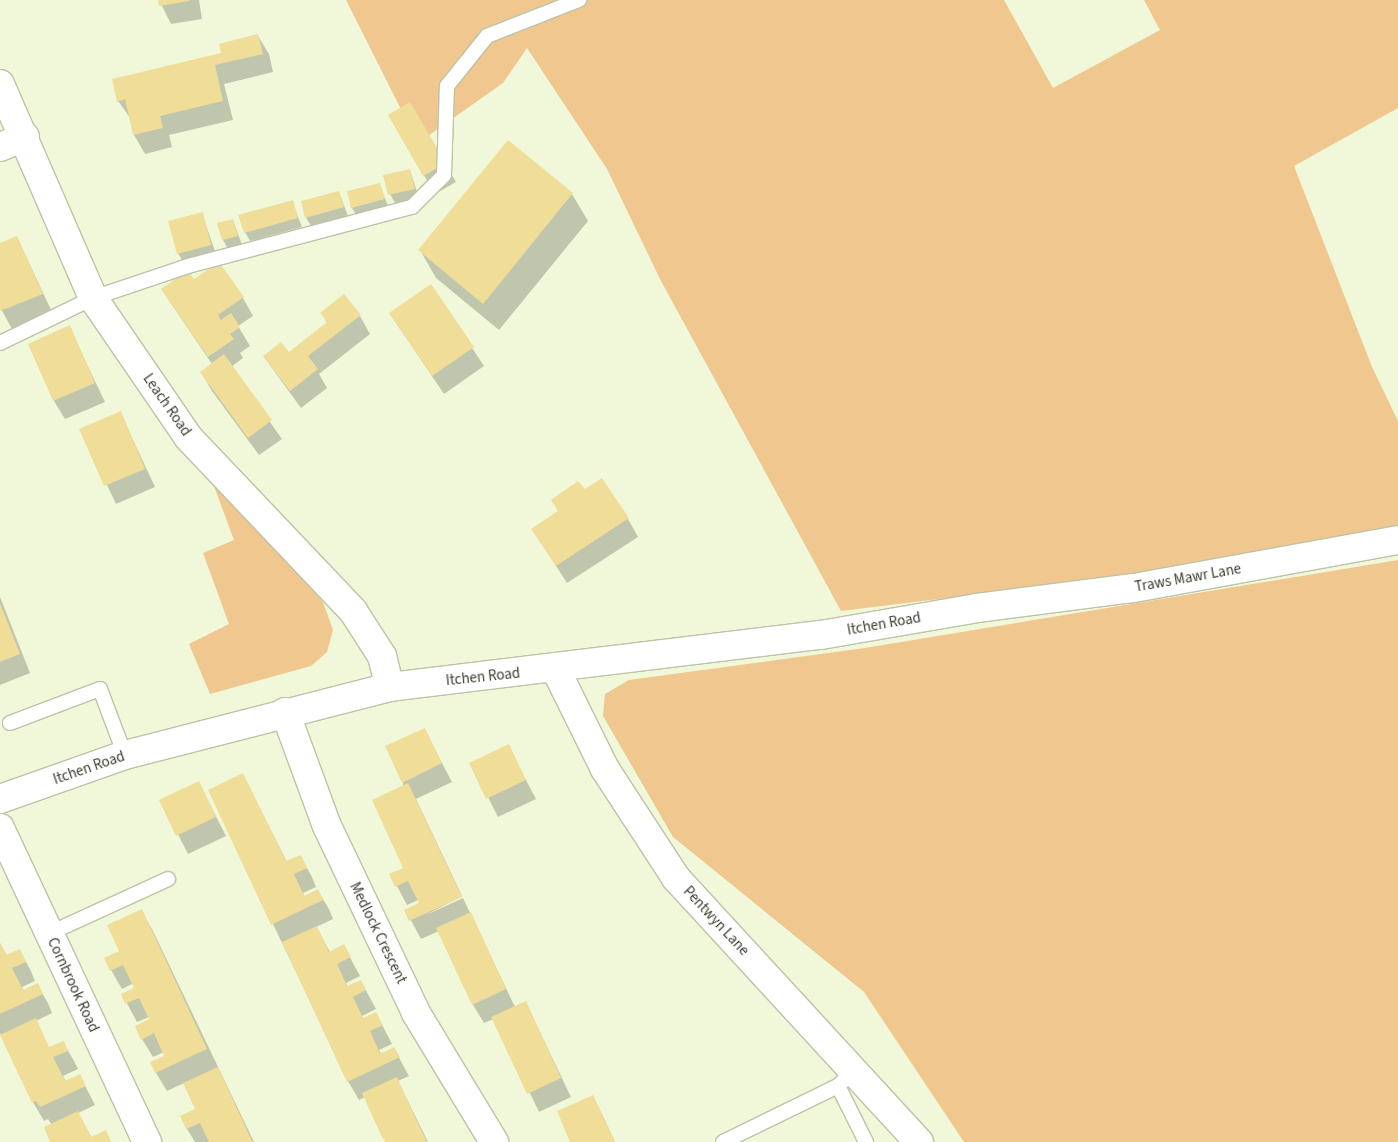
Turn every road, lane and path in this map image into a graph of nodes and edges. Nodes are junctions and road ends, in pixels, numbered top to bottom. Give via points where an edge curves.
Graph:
1 (579, 0) edge
2 (0, 84) edge
3 (12, 142) edge
4 (93, 298) junction
5 (0, 343) edge
6 (1398, 540) edge
7 (977, 608) joint
8 (556, 670) junction
9 (390, 687) junction
10 (285, 712) junction
11 (10, 723) dead end
12 (125, 755) junction
13 (0, 799) edge
14 (0, 828) edge
15 (168, 880) dead end
16 (48, 934) junction
17 (847, 1078) junction
18 (147, 1142) edge
19 (494, 1142) edge
20 (723, 1142) edge
21 (866, 1142) edge
22 (919, 1142) edge

1 - 4 lane via 487,36 447,86 444,175 412,207 188,266
2 - 3 street, Leach Road
3 - 4 street, Leach Road
4 - 5 lane
4 - 9 street, Leach Road via 188,438 353,611 382,656
6 - 7 street, Traws Mawr Lane via 1134,588
7 - 8 street, Itchen Road via 821,635
8 - 9 street, Itchen Road
8 - 17 street, Pentwyn Lane via 605,769 676,878
9 - 10 street, Itchen Road
10 - 12 street, Itchen Road
10 - 19 street, Medlock Crescent via 327,826 408,995
11 - 12 lane via 100,689
12 - 13 street, Itchen Road
14 - 16 street, Cornbrook Road
15 - 16 lane
16 - 18 street, Cornbrook Road
17 - 20 lane
17 - 21 lane
17 - 22 street, Pentwyn Lane

